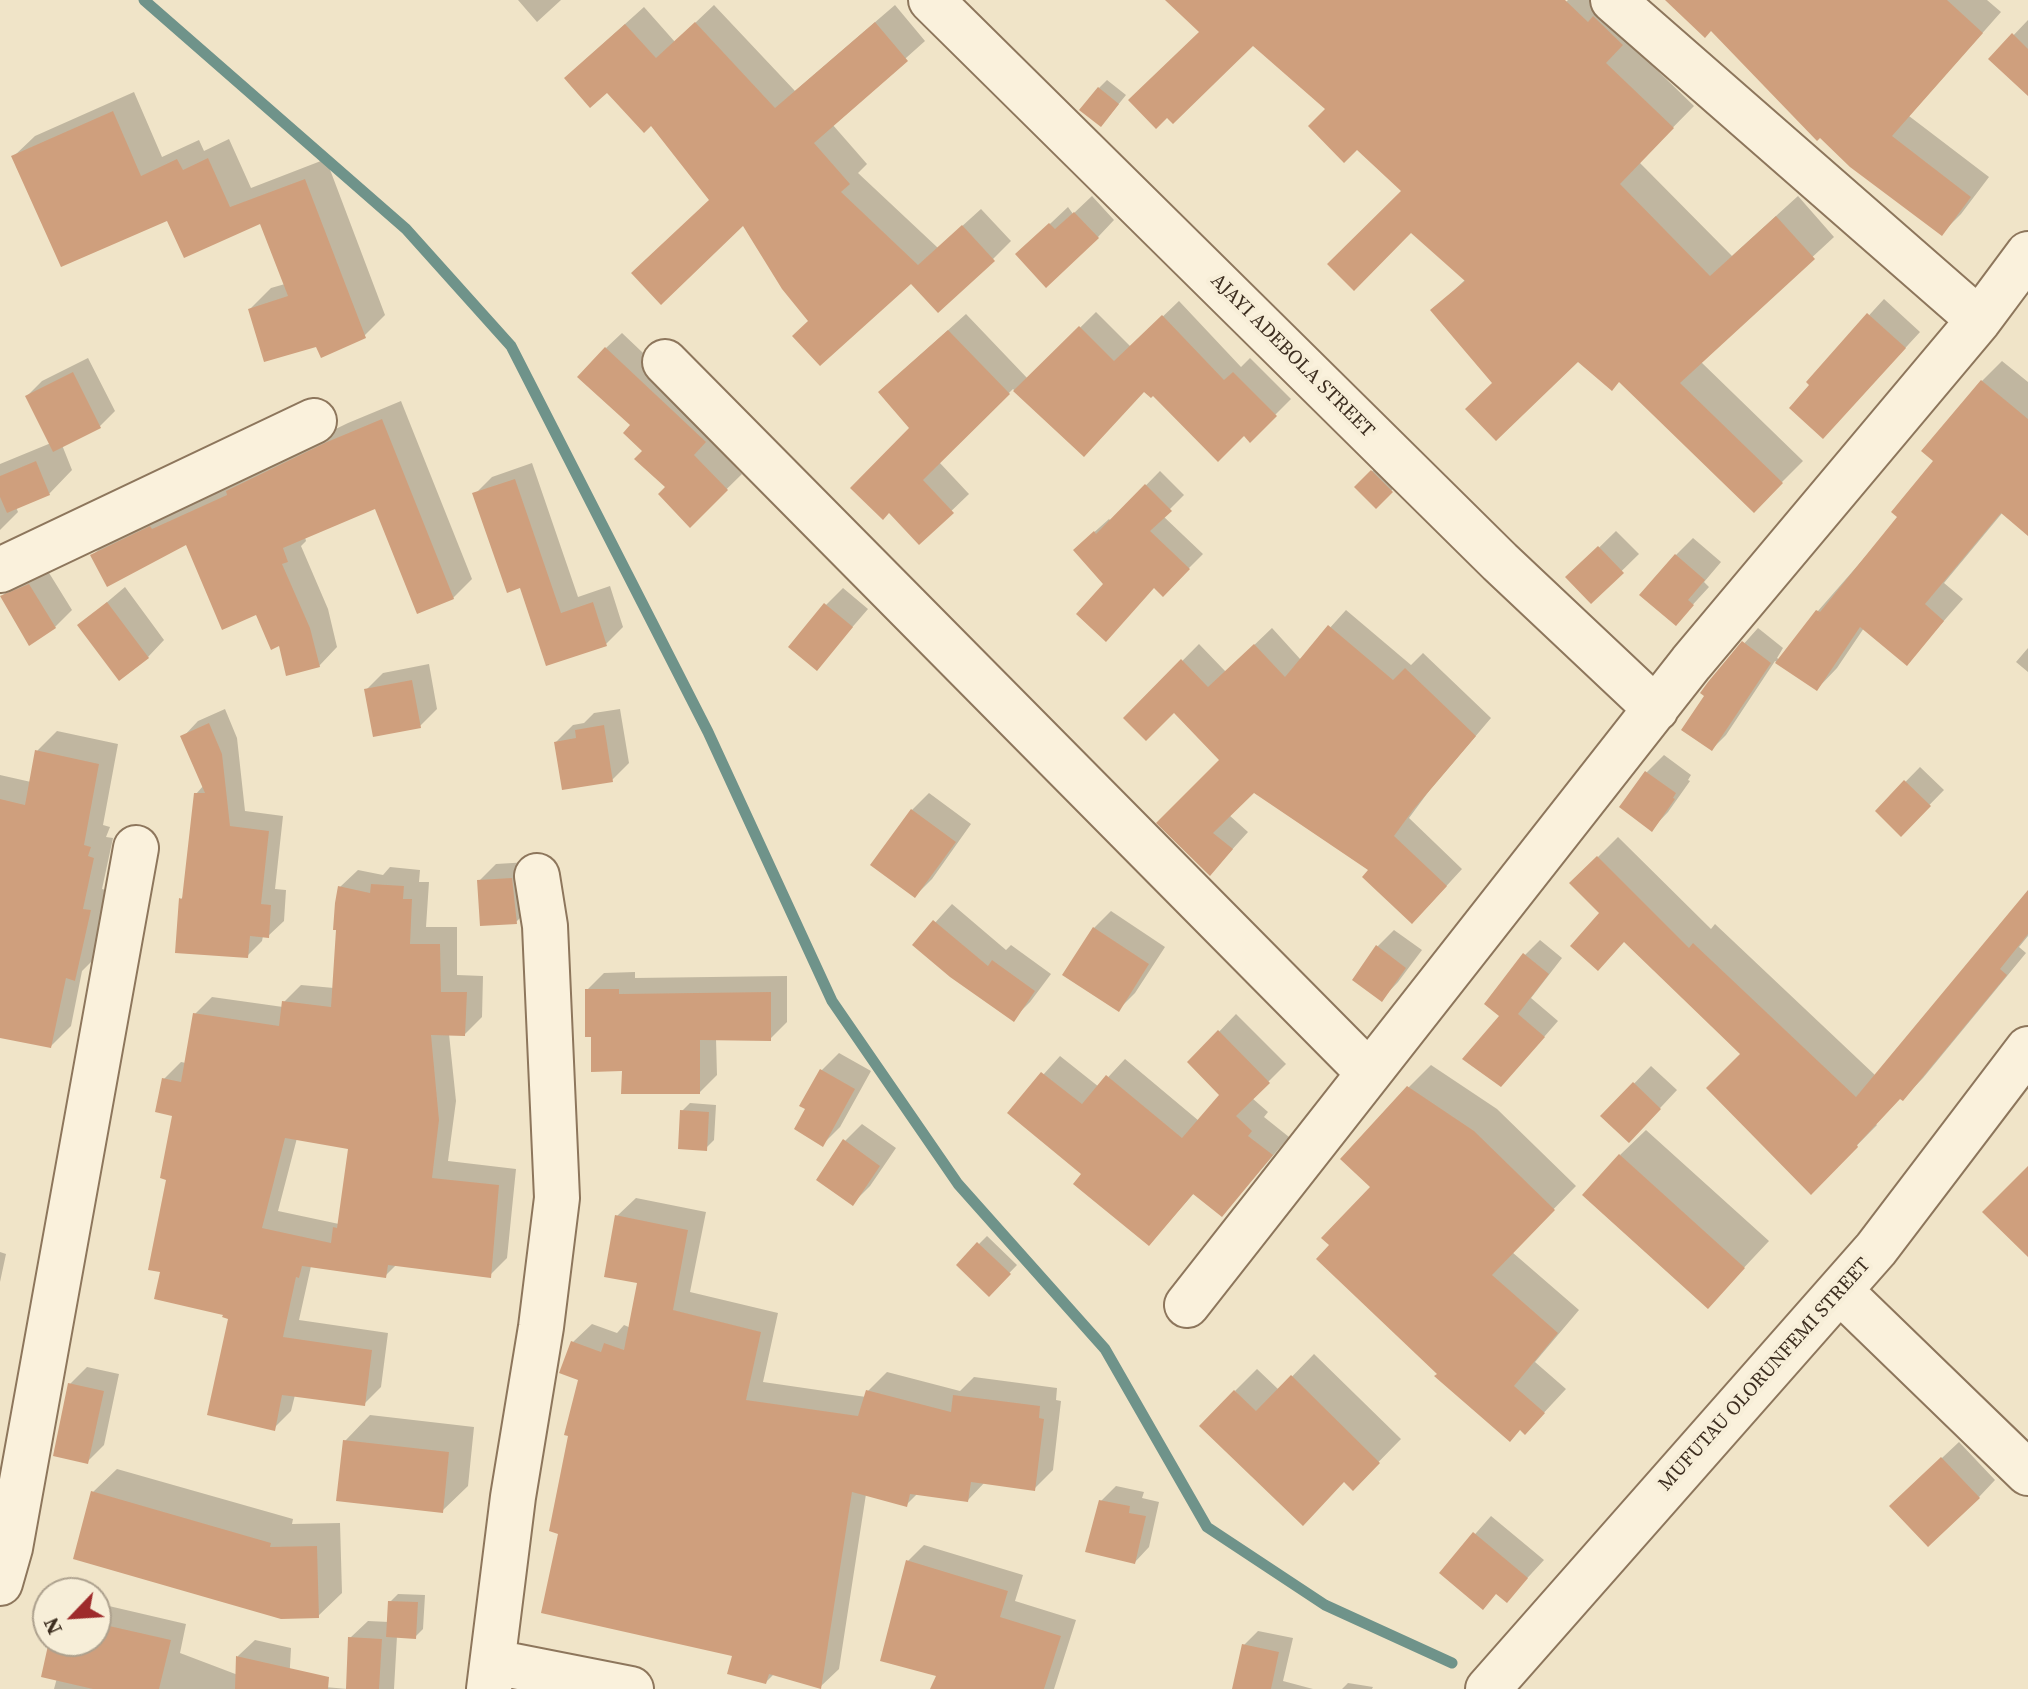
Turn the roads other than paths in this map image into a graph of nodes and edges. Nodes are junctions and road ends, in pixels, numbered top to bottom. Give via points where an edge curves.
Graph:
1 (931, 0) edge
2 (1613, 0) edge
3 (2028, 254) edge
4 (1979, 320) junction
5 (665, 362) dead end
6 (314, 421) dead end
7 (0, 570) edge
8 (1656, 709) junction
9 (136, 848) dead end
10 (537, 876) dead end
11 (2028, 1049) edge
12 (1369, 1073) junction
13 (1840, 1291) junction
14 (1187, 1305) dead end
15 (2028, 1473) edge
16 (3, 1559) edge
17 (492, 1675) edge
18 (631, 1689) edge
19 (1488, 1689) edge

1 - 8 street, AJAYI ADEBOLA STREET
2 - 4 street
3 - 4 street
4 - 8 street
5 - 12 street
6 - 7 street
8 - 12 street
9 - 16 street
10 - 17 street via 545,926 557,1198
11 - 13 street, MUFUTAU OLORUNFEMI STREET
12 - 14 street
13 - 15 street
13 - 19 street, MUFUTAU OLORUNFEMI STREET
17 - 18 street

